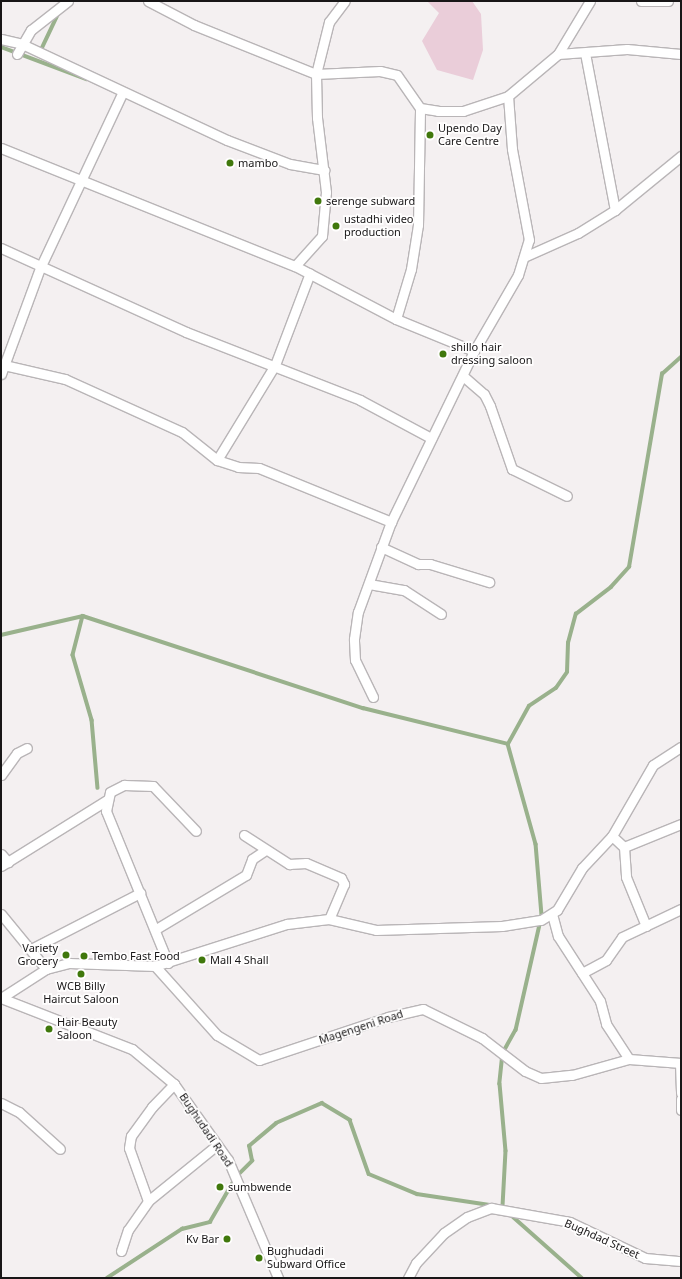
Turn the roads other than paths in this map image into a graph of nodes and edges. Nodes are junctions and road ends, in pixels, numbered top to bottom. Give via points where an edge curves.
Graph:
1 (68, 1) edge
2 (148, 1) edge
3 (345, 1) edge
4 (590, 1) edge
5 (641, 1) edge
6 (668, 1) edge
7 (1, 38) edge
8 (22, 44) junction
9 (585, 53) junction
10 (17, 54) dead end
11 (558, 54) junction
12 (681, 54) edge
13 (316, 74) junction
14 (122, 94) junction
15 (508, 96) junction
16 (420, 108) junction
17 (1, 148) edge
18 (681, 156) edge
19 (324, 170) junction
20 (82, 179) junction
21 (615, 210) junction
22 (1, 248) edge
23 (524, 256) junction
24 (41, 266) junction
25 (295, 266) junction
26 (310, 274) junction
27 (396, 319) junction
28 (474, 351) junction
29 (275, 365) junction
30 (2, 370) edge
31 (463, 376) junction
32 (431, 438) junction
33 (217, 460) junction
34 (567, 496) dead end
35 (391, 522) junction
36 (381, 547) junction
37 (489, 582) dead end
38 (368, 584) junction
39 (441, 614) dead end
40 (373, 697) dead end
41 (681, 747) edge
42 (27, 748) dead end
43 (1, 775) edge
44 (107, 800) junction
45 (681, 824) edge
46 (196, 831) dead end
47 (244, 835) dead end
48 (612, 836) junction
49 (624, 847) junction
50 (264, 851) junction
51 (1, 854) edge
52 (4, 864) edge
53 (140, 893) junction
54 (681, 909) edge
55 (1, 914) edge
56 (552, 914) junction
57 (329, 918) junction
58 (4, 925) edge
59 (646, 926) junction
60 (156, 929) junction
61 (31, 949) junction
62 (168, 963) junction
63 (155, 966) junction
64 (46, 969) junction
65 (582, 973) junction
66 (1, 998) edge
67 (629, 1059) junction
68 (681, 1063) edge
69 (174, 1084) junction
70 (681, 1093) edge
71 (681, 1098) edge
72 (1, 1103) edge
73 (681, 1110) edge
74 (217, 1145) junction
75 (60, 1149) dead end
76 (148, 1201) junction
77 (121, 1251) dead end
78 (681, 1261) edge
79 (278, 1278) edge
80 (408, 1278) edge

1 - 8 street via 31,30
2 - 13 street via 194,25
3 - 13 street via 330,22
4 - 11 street
5 - 6 street
7 - 8 street
8 - 10 street
8 - 14 street
9 - 11 street
9 - 12 street via 627,49
9 - 21 street
11 - 15 street
13 - 16 street via 380,71 397,75
13 - 19 street via 316,118
14 - 19 street via 290,164
14 - 20 street
15 - 16 street via 463,111
15 - 23 street via 512,149 528,240
16 - 27 street via 418,225 411,269
17 - 20 street
18 - 21 street
19 - 25 street via 322,236
20 - 24 street
20 - 25 street
21 - 23 street via 578,233
22 - 24 street
23 - 28 street via 518,275
24 - 29 street via 186,332
24 - 30 street
25 - 26 street
26 - 27 street
26 - 29 street
27 - 28 street
28 - 31 street
29 - 32 street via 360,400
29 - 33 street
30 - 33 street via 65,379 182,432
31 - 32 street
31 - 34 street via 484,394 512,469
32 - 35 street
33 - 35 street via 238,467 259,468
35 - 36 street
36 - 37 street via 418,564 430,564
36 - 38 street
38 - 39 street via 404,590
38 - 40 street via 354,639 355,660
41 - 48 street via 649,770
42 - 43 street via 17,753
44 - 46 street via 110,792 124,786 153,786
44 - 52 street
44 - 53 street via 106,811
45 - 49 street
47 - 50 street
48 - 49 street
48 - 56 street via 582,868
49 - 59 street via 626,877
50 - 57 street via 289,864 306,863 341,878 344,884
50 - 60 street via 252,859 246,875
51 - 52 street
53 - 60 street
53 - 61 street
54 - 59 street
55 - 58 street
56 - 57 street via 502,926 376,930
56 - 65 street via 558,936
57 - 62 street via 287,924
58 - 61 street
59 - 65 street via 622,937 606,960
60 - 62 street
61 - 64 street
62 - 63 street
63 - 64 street via 69,963
63 - 67 street, Magengeni Road via 217,1035 259,1060 388,1017 423,1009 482,1038 524,1071 541,1078 572,1075
64 - 66 street
65 - 67 street via 600,1001 606,1024
66 - 69 street, Bughudadi Road via 83,1027 132,1048
67 - 68 street, Magengeni Road
68 - 70 street
69 - 74 street, Bughudadi Road
69 - 76 street via 152,1107 131,1136 129,1148
71 - 73 street
72 - 75 street via 19,1112
74 - 76 street
74 - 79 street, Bughudadi Road via 236,1177
76 - 77 street via 128,1230
78 - 80 street, Bughdad Street via 644,1258 570,1222 491,1208 467,1217 444,1233 420,1258

